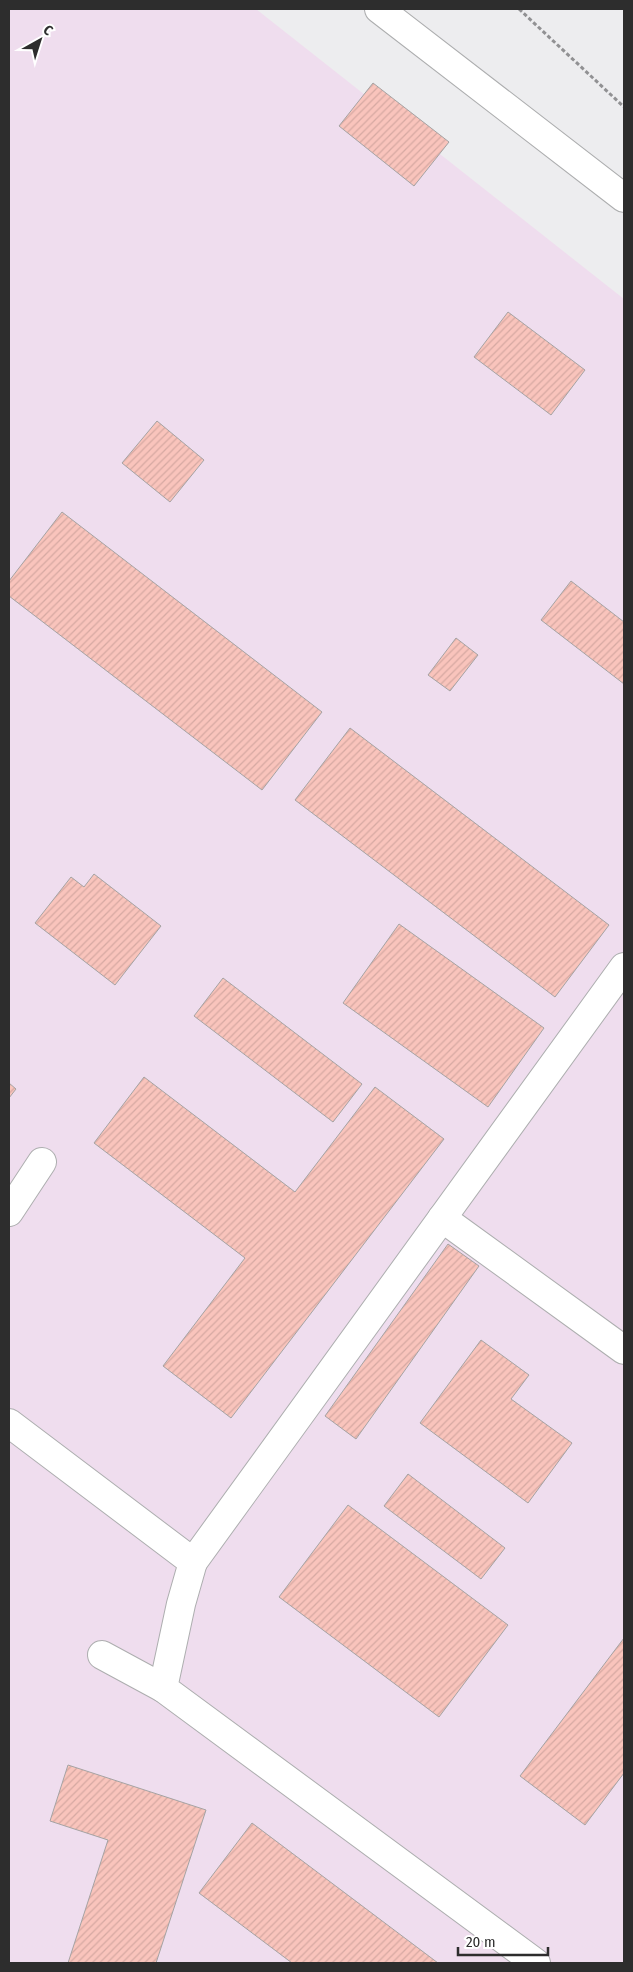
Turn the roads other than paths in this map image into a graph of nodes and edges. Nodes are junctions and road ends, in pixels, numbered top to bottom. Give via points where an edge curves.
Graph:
1 (379, 9) edge
2 (624, 198) edge
3 (624, 967) edge
4 (42, 1162) dead end
5 (9, 1212) edge
6 (442, 1218) junction
7 (624, 1350) edge
8 (9, 1422) edge
9 (193, 1562) junction
10 (102, 1655) dead end
11 (163, 1688) junction
12 (536, 1963) edge

1 - 2 lane
3 - 6 lane
4 - 5 lane
6 - 7 lane
6 - 9 lane
8 - 9 lane
9 - 11 lane
10 - 11 lane
11 - 12 lane

